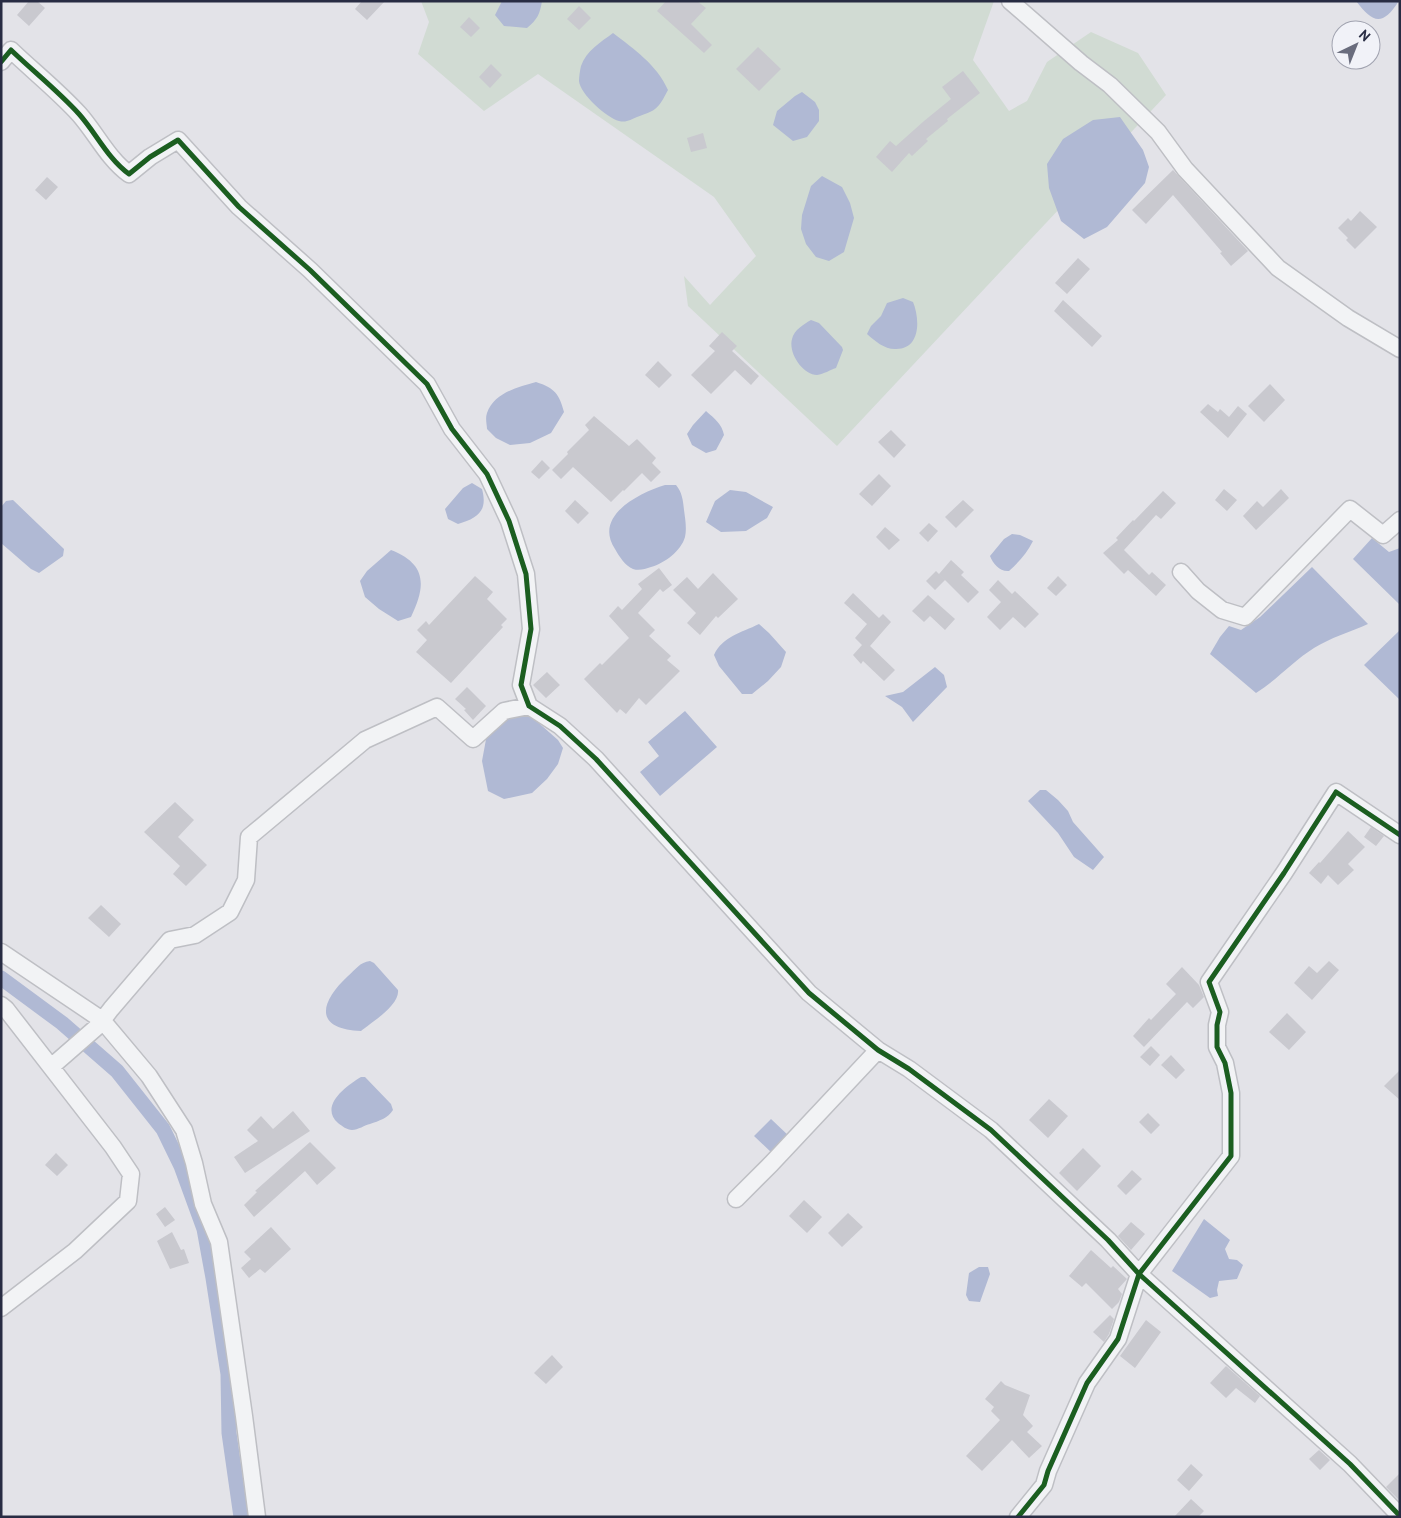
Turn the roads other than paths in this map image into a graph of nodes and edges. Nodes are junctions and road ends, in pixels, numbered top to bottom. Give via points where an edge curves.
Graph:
1 (1010, 1) edge
2 (1, 62) edge
3 (1400, 349) edge
4 (1400, 520) edge
5 (1181, 572) dead end
6 (529, 706) junction
7 (1400, 835) edge
8 (1, 952) edge
9 (1, 1005) edge
10 (100, 1023) junction
11 (878, 1050) junction
12 (51, 1067) junction
13 (736, 1199) dead end
14 (1139, 1274) junction
15 (1, 1308) edge
16 (1400, 1516) edge
17 (257, 1517) edge
18 (1018, 1517) edge

1 - 3 street via 1151,125 1185,169 1278,268 1348,318
2 - 6 street via 11,50 57,90 119,167 129,174 178,140 239,207 310,270 427,384 452,429 487,474 512,530 526,574 531,630 521,684
4 - 5 street via 1383,535 1350,509 1245,616 1222,610
6 - 10 street via 504,711 473,739 437,707 364,740 250,837 246,880 230,912 194,935 170,940
6 - 11 street via 560,726 596,759 809,993
7 - 14 street via 1336,792 1209,982 1220,1012 1217,1047 1225,1062 1231,1093 1231,1156
8 - 10 street
9 - 12 street
10 - 12 street
10 - 17 street via 149,1076 184,1130 203,1204 219,1242
11 - 13 street
11 - 14 street via 910,1069 991,1130 1108,1240
12 - 15 street via 131,1174 128,1201 75,1251
14 - 16 street via 1350,1464
14 - 18 street via 1118,1339 1087,1382 1044,1485

